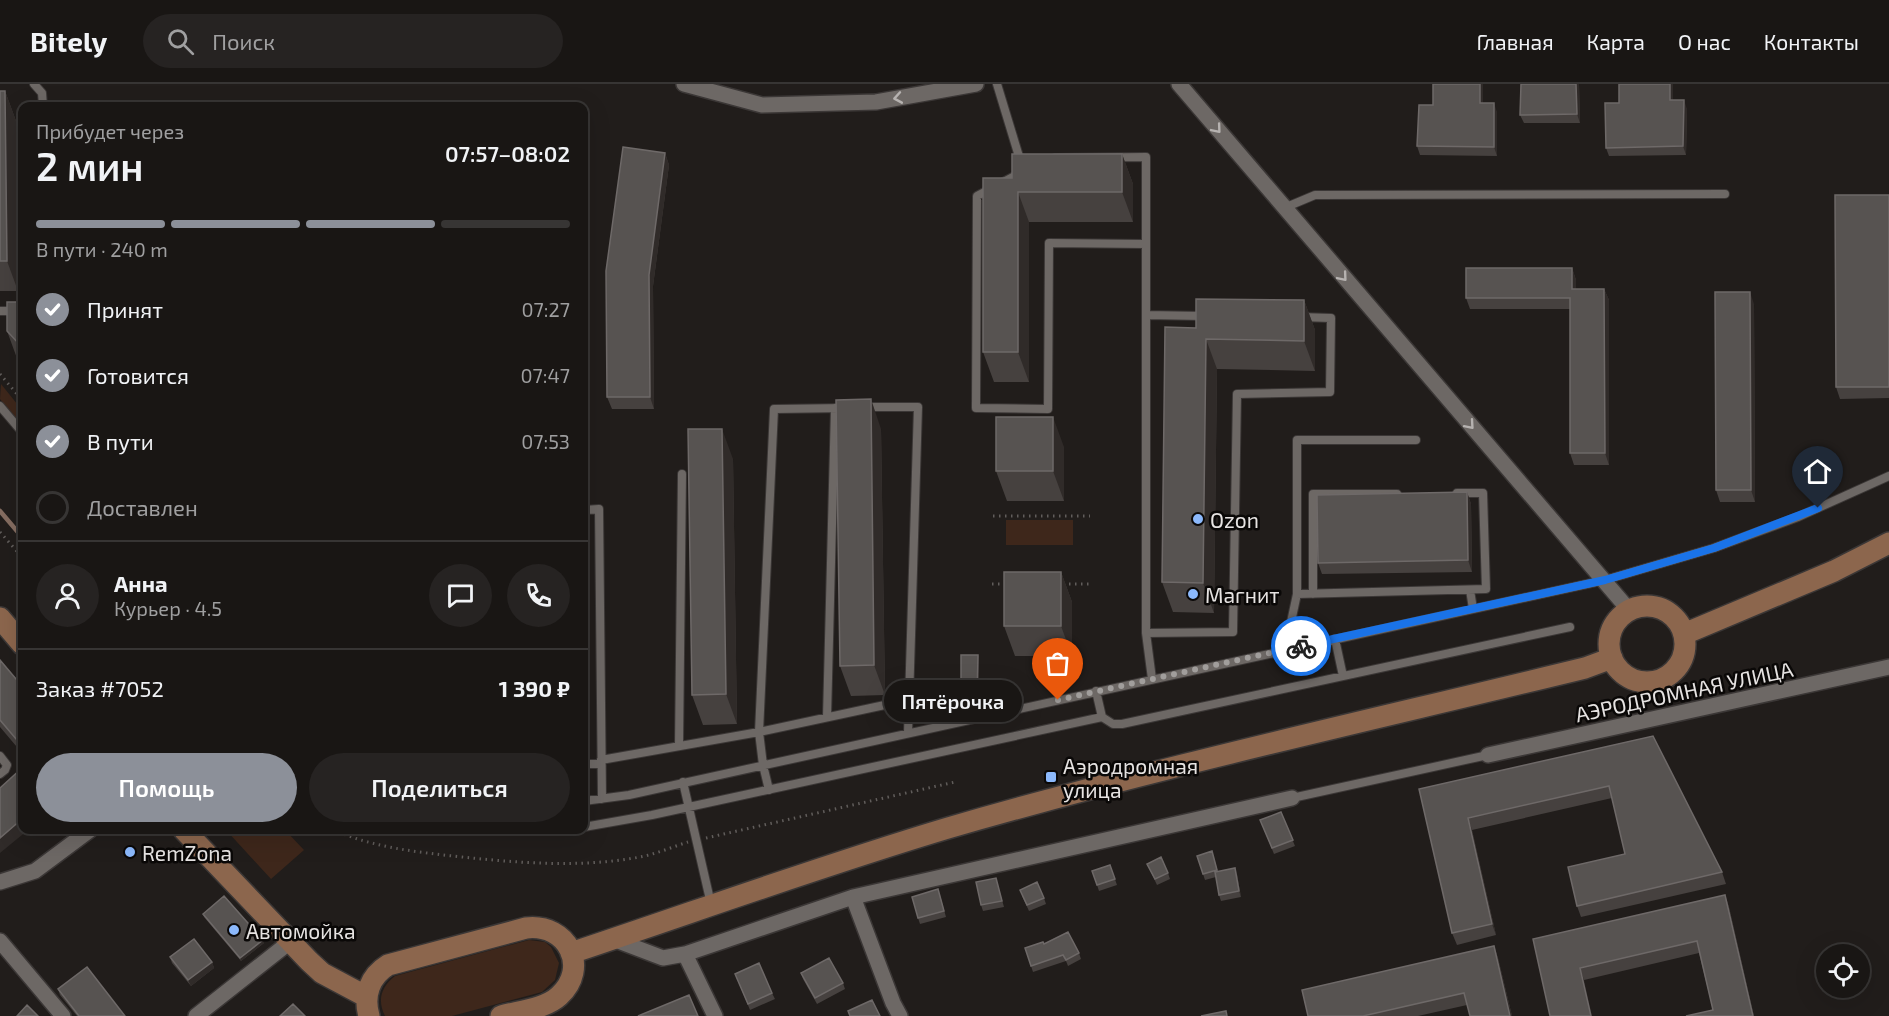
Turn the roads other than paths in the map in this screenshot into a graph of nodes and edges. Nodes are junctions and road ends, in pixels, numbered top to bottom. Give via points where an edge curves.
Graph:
1 (34, 84) edge
2 (684, 84) edge
3 (976, 84) edge
4 (997, 84) edge
5 (1179, 84) edge
6 (43, 102) edge
7 (1024, 171) junction
8 (1725, 194) dead end
9 (1284, 208) junction
10 (1146, 244) junction
11 (0, 311) edge
12 (18, 311) edge
13 (1146, 315) junction
14 (1215, 316) edge
15 (1296, 317) edge
16 (0, 406) edge
17 (836, 408) junction
18 (18, 427) edge
19 (1416, 440) dead end
20 (682, 474) dead end
21 (1889, 476) edge
22 (1449, 493) edge
23 (1404, 494) edge
24 (588, 510) edge
25 (1889, 543) edge
26 (1605, 580) junction
27 (1470, 590) junction
28 (1297, 594) junction
29 (1313, 594) junction
30 (1473, 609) junction
31 (1629, 610) junction
32 (2, 622) edge
33 (1570, 627) dead end
34 (1146, 633) junction
35 (1684, 634) junction
36 (1335, 639) junction
37 (18, 640) edge
38 (1285, 650) junction
39 (1612, 658) junction
40 (1889, 667) edge
41 (1343, 676) junction
42 (1152, 679) junction
43 (1096, 692) junction
44 (908, 700) junction
45 (827, 717) junction
46 (1102, 717) junction
47 (759, 732) junction
48 (908, 733) junction
49 (679, 746) junction
50 (1488, 755) joint
51 (0, 756) edge
52 (601, 762) junction
53 (588, 764) edge
54 (763, 765) junction
55 (0, 774) edge
56 (682, 782) junction
57 (769, 790) junction
58 (1292, 798) joint
59 (602, 799) junction
60 (588, 801) edge
61 (688, 807) junction
62 (588, 826) edge
63 (85, 834) edge
64 (188, 834) edge
65 (0, 882) edge
66 (853, 897) junction
67 (711, 906) junction
68 (613, 939) junction
69 (0, 941) edge
70 (291, 941) junction
71 (571, 953) junction
72 (685, 954) junction
73 (368, 1007) edge
74 (530, 1012) edge
75 (63, 1016) edge
76 (196, 1016) edge
77 (501, 1016) edge
78 (715, 1016) edge
79 (900, 1016) edge

1 - 6 lane
3 -> 2 street via 876,102 762,105
4 - 7 lane
5 -> 9 street
7 - 10 lane via 1055,158 1146,157
7 - 10 lane via 977,196 976,408 1048,409 1049,243
8 - 9 lane via 1315,195
9 -> 26 street
10 - 13 lane
11 - 12 lane
13 - 14 lane
13 - 34 lane
15 - 34 lane via 1331,318 1330,392 1237,394 1233,632
16 - 18 lane
17 - 44 lane via 918,407
17 - 45 lane
17 - 47 lane via 774,409
19 - 28 lane via 1297,440
20 - 49 lane
21 - 26 lane via 1798,517 1714,548
22 - 27 lane via 1483,493 1486,589
23 - 29 lane via 1313,494
24 - 52 lane via 599,509
25 - 35 street via 1834,571
26 - 30 lane
26 - 31 street
27 - 29 lane
27 - 30 lane
28 - 29 lane
28 - 38 lane
30 - 36 lane
31 - 35 street via 1659,607 1672,614
31 - 39 street via 1610,633
32 - 37 street
33 - 41 lane
34 - 42 lane
35 - 39 street via 1685,656 1666,679 1636,682 1623,675
36 - 38 lane
36 - 41 lane
38 - 42 lane
39 - 67 street via 1585,668 1050,800 836,862
40 - 50 street, АЭРОДРОМНАЯ УЛИЦА
41 - 46 lane via 1122,724
42 - 43 lane
43 - 46 lane
43 - 48 lane
44 - 45 lane
44 - 48 lane
45 - 47 lane
46 - 57 lane
47 - 49 lane
47 - 54 lane
48 - 54 lane
49 - 52 lane
50 - 58 lane
51 - 55 lane via 7,765
52 - 53 lane
52 - 59 lane
54 - 56 lane
54 - 57 lane
56 - 59 lane
56 - 61 lane
57 - 61 lane
58 - 66 street
59 - 60 lane
61 - 62 lane
61 - 67 lane
63 - 65 street via 35,871
64 - 70 street
66 - 72 street
66 - 79 street
67 - 68 street
68 - 71 street
68 - 72 street via 663,958
69 - 75 street
70 - 73 street via 322,973
70 - 76 street
71 - 73 street via 561,936 549,929 517,930 388,965 373,979
71 - 74 street via 573,969 565,989
72 - 78 street
74 - 77 street

